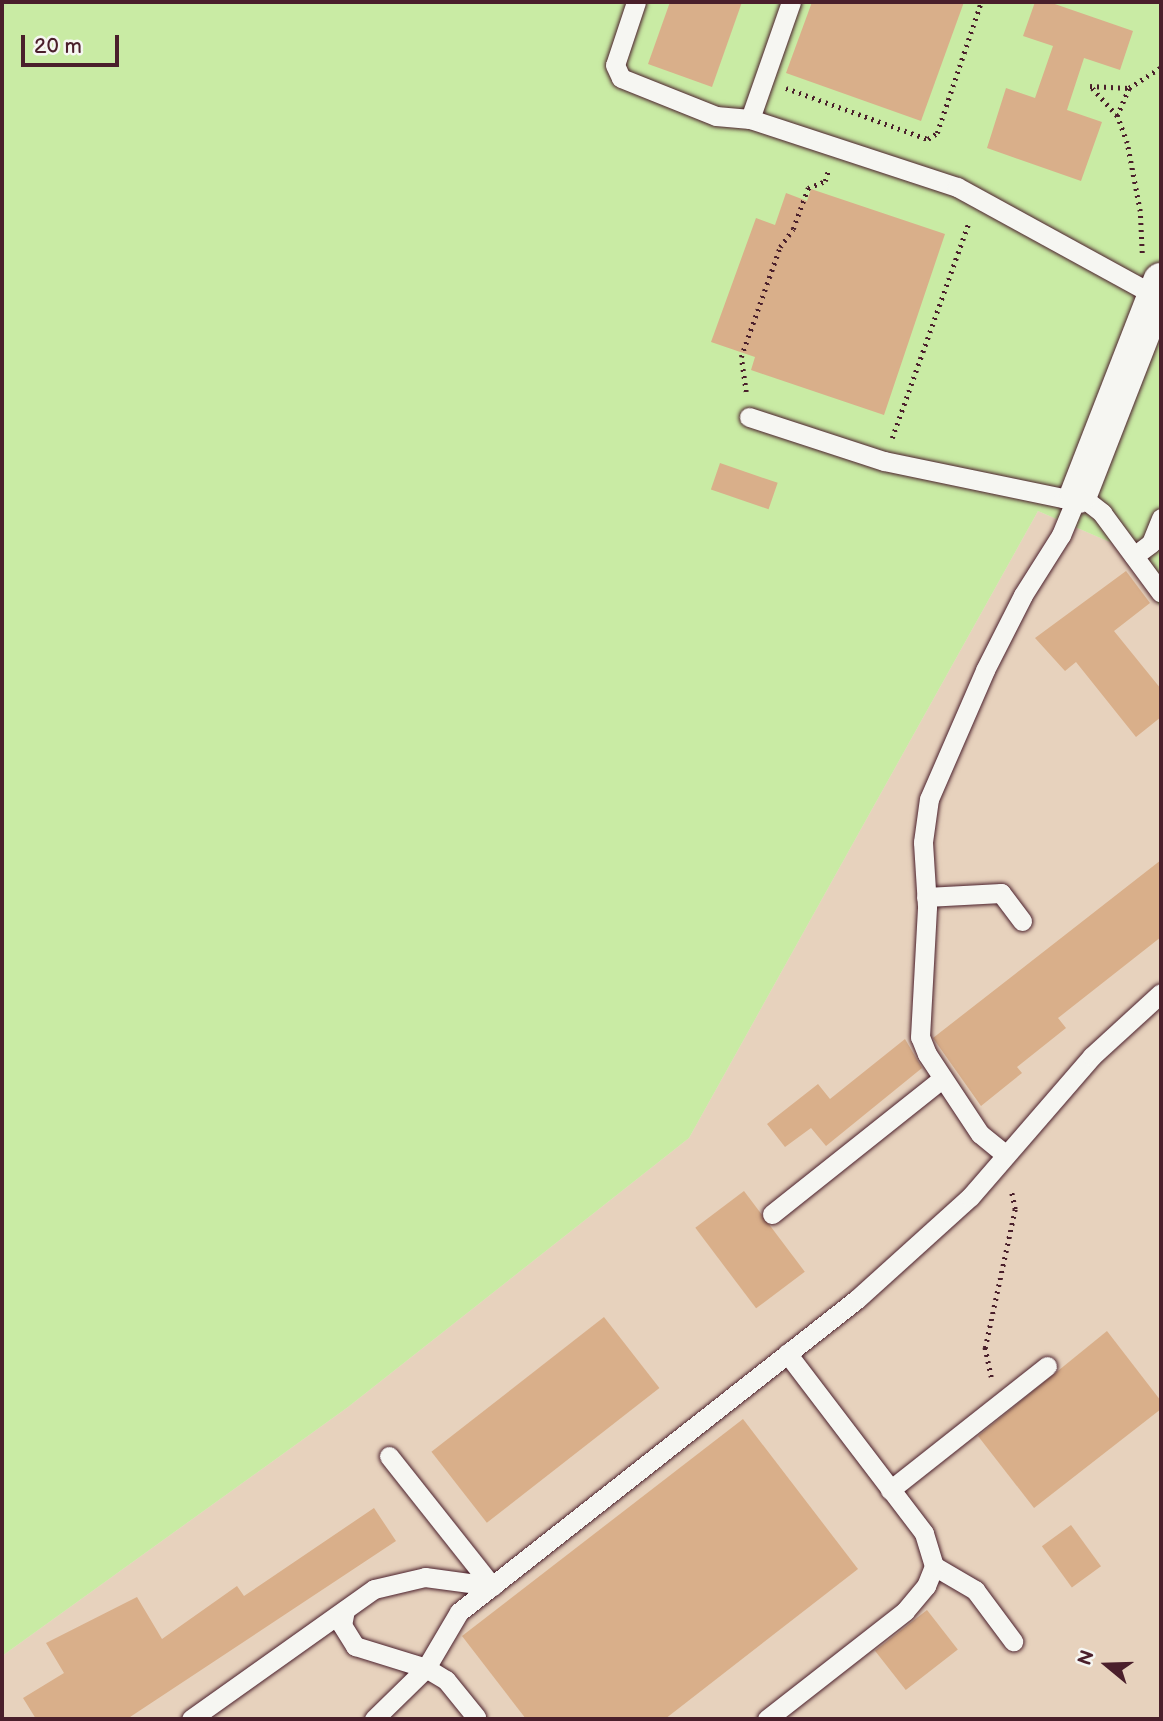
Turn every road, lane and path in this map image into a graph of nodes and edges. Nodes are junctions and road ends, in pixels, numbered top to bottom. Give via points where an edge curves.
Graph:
1 (636, 2) edge
2 (792, 2) edge
3 (981, 2) edge
4 (1161, 67) edge
5 (764, 80) junction
6 (1129, 88) junction
7 (1117, 116) junction
8 (750, 119) junction
9 (837, 147) junction
10 (978, 198) junction
11 (1152, 288) edge
12 (749, 417) joint
13 (884, 461) junction
14 (1078, 494) junction
15 (1161, 518) edge
16 (1134, 556) junction
17 (1161, 593) edge
18 (926, 897) junction
19 (1022, 920) dead end
20 (1161, 993) edge
21 (942, 1079) junction
22 (1003, 1159) junction
23 (772, 1214) dead end
24 (787, 1353) junction
25 (1047, 1366) dead end
26 (998, 1405) junction
27 (389, 1456) dead end
28 (890, 1490) junction
29 (934, 1566) junction
30 (492, 1586) junction
31 (345, 1610) junction
32 (1013, 1641) dead end
33 (426, 1668) junction
34 (476, 1717) dead end
35 (191, 1719) edge
36 (374, 1719) edge
37 (767, 1719) edge

1 - 8 lane via 615,65 621,78 716,116
2 - 5 lane
3 - 5 path via 937,133 928,139
4 - 6 path
5 - 8 lane
6 - 7 path
6 - 7 path via 1090,86
7 - 11 path via 1140,211 1143,271
8 - 9 lane
9 - 10 lane
9 - 12 path via 825,181 808,188 793,229 780,247 741,357
10 - 11 lane
10 - 13 path
11 - 14 street
12 - 13 lane
13 - 14 lane via 1063,498
14 - 16 lane via 1102,513
14 - 18 lane via 1061,535 1023,595 985,670 929,799 923,842
15 - 16 lane via 1150,543
16 - 17 lane
18 - 19 lane via 1001,893
18 - 21 lane via 920,1037
20 - 22 lane via 1092,1056
21 - 22 lane
21 - 23 lane
22 - 24 lane via 970,1197 877,1281
22 - 26 path via 1015,1209 985,1349
24 - 28 lane
24 - 30 lane
25 - 26 lane
26 - 28 lane
27 - 30 lane
28 - 29 lane via 924,1533
29 - 32 lane via 975,1590
29 - 37 lane via 926,1586 905,1611
30 - 31 lane via 425,1577 374,1589
30 - 33 lane via 459,1612
31 - 33 lane via 342,1625 355,1646
31 - 35 lane
33 - 34 lane via 446,1680
33 - 36 lane

